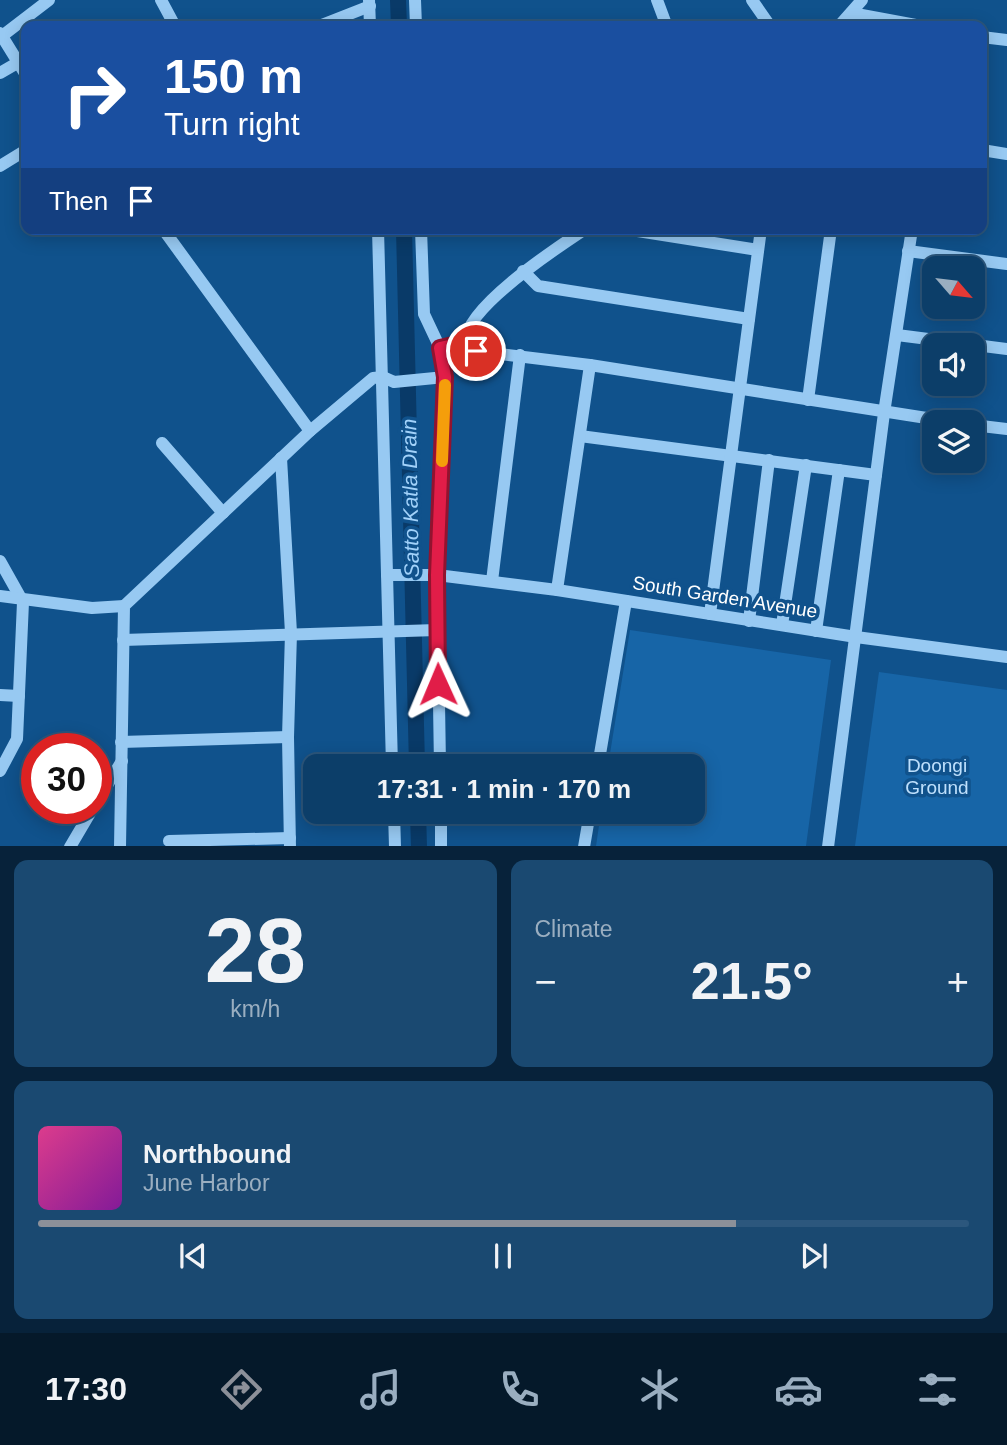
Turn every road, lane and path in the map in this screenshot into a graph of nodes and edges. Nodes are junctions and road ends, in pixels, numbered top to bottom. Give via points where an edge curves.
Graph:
1 (49, 0) edge
2 (161, 0) edge
3 (415, 0) edge
4 (657, 0) edge
5 (752, 0) edge
6 (862, 0) edge
7 (370, 3) edge
8 (851, 13) junction
9 (172, 21) edge
10 (330, 21) edge
11 (370, 21) edge
12 (416, 21) edge
13 (665, 21) edge
14 (767, 21) edge
15 (844, 21) edge
16 (894, 21) edge
17 (1, 35) edge
18 (987, 38) edge
19 (1007, 40) edge
20 (19, 62) junction
21 (21, 66) edge
22 (0, 73) edge
23 (987, 151) edge
24 (21, 153) edge
25 (1007, 154) edge
26 (0, 166) edge
27 (167, 235) edge
28 (377, 235) edge
29 (421, 235) edge
30 (576, 235) edge
31 (700, 235) edge
32 (760, 235) edge
33 (830, 235) edge
34 (911, 235) edge
35 (758, 250) junction
36 (908, 251) junction
37 (1007, 264) edge
38 (523, 271) junction
39 (749, 318) junction
40 (897, 335) junction
41 (466, 342) junction
42 (440, 348) junction
43 (1007, 349) edge
44 (520, 355) junction
45 (590, 365) junction
46 (445, 377) junction
47 (388, 379) junction
48 (741, 388) junction
49 (808, 400) junction
50 (884, 413) junction
51 (922, 418) edge
52 (985, 426) edge
53 (1007, 429) edge
54 (310, 431) junction
55 (580, 436) junction
56 (162, 443) dead end
57 (732, 455) junction
58 (281, 458) junction
59 (769, 460) junction
60 (806, 465) junction
61 (839, 470) junction
62 (876, 475) junction
63 (223, 513) junction
64 (0, 561) edge
65 (391, 575) junction
66 (431, 575) junction
67 (492, 581) junction
68 (557, 590) junction
69 (0, 596) edge
70 (626, 601) junction
71 (23, 602) junction
72 (124, 606) junction
73 (710, 614) junction
74 (749, 621) junction
75 (782, 625) junction
76 (393, 630) junction
77 (432, 630) junction
78 (816, 631) junction
79 (291, 633) junction
80 (856, 637) junction
81 (123, 640) junction
82 (1007, 657) edge
83 (0, 695) edge
84 (19, 696) junction
85 (288, 737) junction
86 (121, 741) junction
87 (392, 754) edge
88 (439, 754) edge
89 (600, 754) edge
90 (122, 760) junction
91 (0, 771) edge
92 (112, 777) edge
93 (84, 824) edge
94 (394, 824) edge
95 (441, 824) edge
96 (588, 824) edge
97 (169, 841) dead end
98 (290, 842) edge
99 (71, 846) edge
100 (120, 846) edge
101 (395, 846) edge
102 (442, 846) edge
103 (584, 846) edge
104 (828, 846) edge

1 - 17 street
2 - 9 street
3 - 12 street
4 - 13 street
5 - 14 street
6 - 8 street
7 - 10 street
7 - 11 street
8 - 15 street
8 - 16 street
17 - 20 street
18 - 19 street
20 - 21 street
20 - 22 street
23 - 25 street
24 - 26 street
27 - 54 street
28 - 47 street
29 - 42 street via 424,314
30 - 38 street
31 - 35 street
32 - 35 street
33 - 49 street
34 - 36 street
35 - 39 street
36 - 37 street
36 - 40 street
38 - 39 street via 538,286
38 - 41 street via 468,326
39 - 48 street
40 - 43 street
40 - 50 street
41 - 42 street
41 - 44 street via 476,351
42 - 46 street
44 - 45 street
44 - 67 street
45 - 48 street
45 - 55 street
46 - 47 street
46 - 66 street
47 - 54 street via 373,378
47 - 65 street
48 - 49 street
48 - 57 street
49 - 50 street
50 - 51 street
50 - 62 street
52 - 53 street
54 - 58 street
55 - 57 street
55 - 68 street
56 - 63 street
57 - 59 street
57 - 73 street
58 - 63 street
58 - 79 street
59 - 60 street
59 - 74 street
60 - 61 street
60 - 75 street
61 - 62 street
61 - 78 street
62 - 80 street
63 - 72 street
64 - 71 street
65 - 66 street, South Garden Avenue
65 - 76 street
66 - 67 street, South Garden Avenue
66 - 77 street
67 - 68 street, South Garden Avenue
68 - 70 street, South Garden Avenue
69 - 71 street
70 - 73 street, South Garden Avenue
70 - 89 street
71 - 72 street
71 - 84 street
72 - 81 street
73 - 74 street, South Garden Avenue
74 - 75 street, South Garden Avenue
75 - 78 street, South Garden Avenue
76 - 77 street
76 - 79 street
76 - 87 street
77 - 88 street
78 - 80 street, South Garden Avenue
79 - 81 street
79 - 85 street
80 - 82 street, South Garden Avenue
80 - 104 street
81 - 86 street
83 - 84 street
84 - 91 street via 17,739
85 - 86 street
85 - 98 street
86 - 90 street
90 - 92 street
90 - 100 street
93 - 99 street
94 - 101 street
95 - 102 street
96 - 103 street
97 - 98 street

